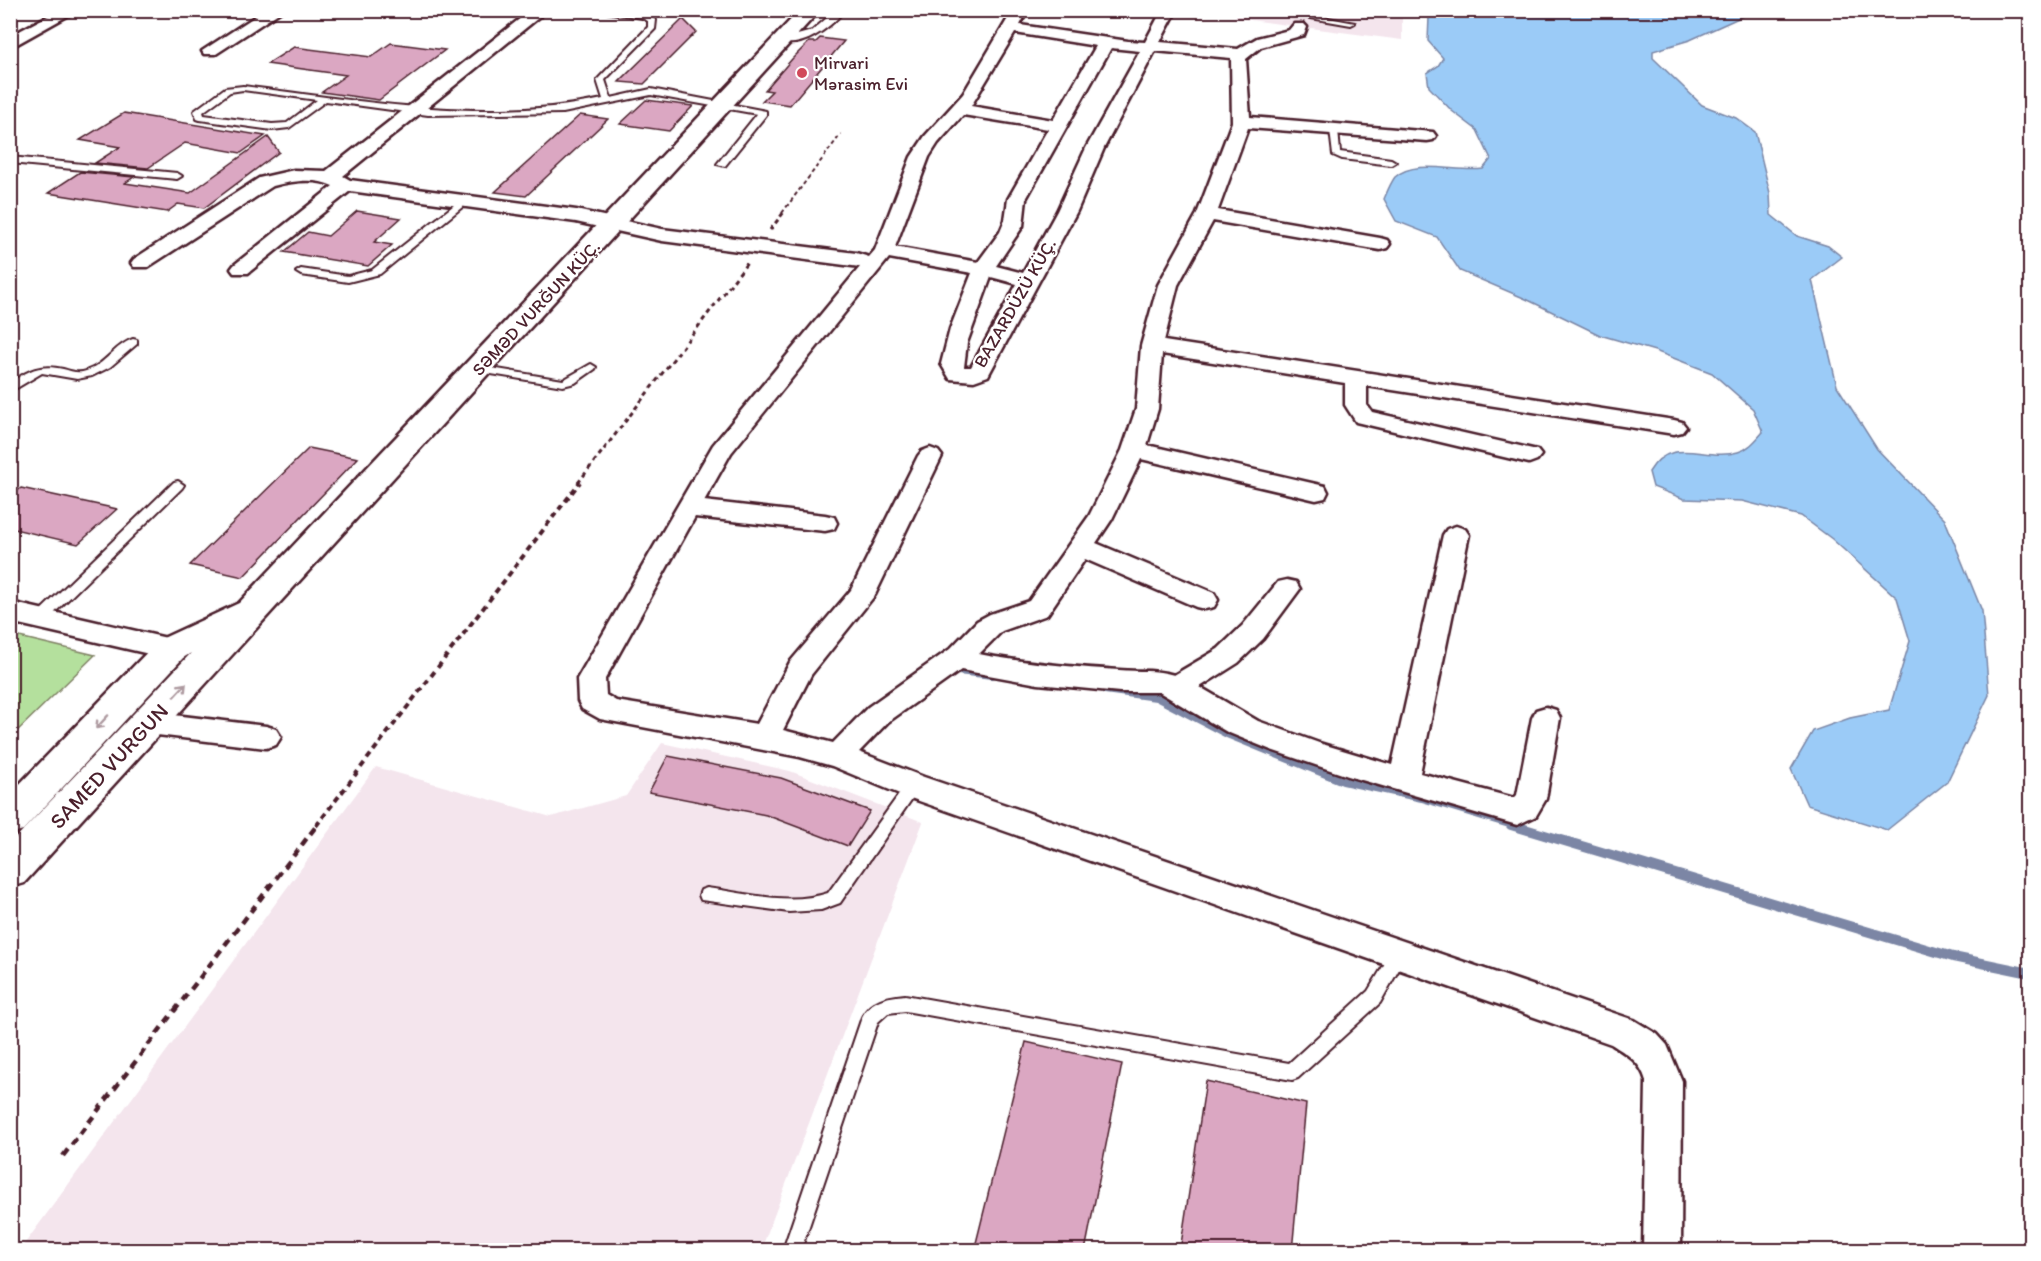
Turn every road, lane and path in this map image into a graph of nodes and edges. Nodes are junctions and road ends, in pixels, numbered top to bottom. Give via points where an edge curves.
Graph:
1 (71, 10) edge
2 (276, 10) edge
3 (541, 10) edge
4 (597, 10) edge
5 (811, 10) edge
6 (1170, 10) edge
7 (1268, 10) edge
8 (839, 12) dead end
9 (1016, 19) edge
10 (1351, 23) dead end
11 (1299, 27) dead end
12 (783, 40) junction
13 (10, 43) edge
14 (1106, 43) junction
15 (1150, 47) junction
16 (210, 51) dead end
17 (1242, 54) junction
18 (324, 99) junction
19 (607, 100) junction
20 (724, 104) junction
21 (961, 109) junction
22 (411, 111) junction
23 (1241, 122) junction
24 (1334, 130) junction
25 (841, 134) dead end
26 (1054, 134) junction
27 (1427, 136) dead end
28 (1095, 148) junction
29 (10, 160) edge
30 (1390, 162) dead end
31 (722, 164) dead end
32 (177, 176) dead end
33 (338, 181) junction
34 (466, 200) junction
35 (1207, 214) junction
36 (613, 224) junction
37 (1380, 244) dead end
38 (759, 246) junction
39 (878, 258) junction
40 (141, 263) dead end
41 (241, 268) dead end
42 (984, 269) junction
43 (302, 272) dead end
44 (1030, 281) junction
45 (133, 342) dead end
46 (1152, 346) junction
47 (591, 367) dead end
48 (479, 369) junction
49 (1356, 379) junction
50 (10, 389) edge
51 (1674, 427) dead end
52 (1134, 450) junction
53 (1529, 455) dead end
54 (930, 456) dead end
55 (177, 485) dead end
56 (1316, 492) dead end
57 (688, 508) junction
58 (825, 523) dead end
59 (1456, 535) dead end
60 (1081, 547) junction
61 (1287, 589) dead end
62 (1205, 600) dead end
63 (260, 604) junction
64 (10, 612) edge
65 (40, 619) junction
66 (171, 649) junction
67 (958, 659) junction
68 (208, 660) junction
69 (1176, 688) junction
70 (1546, 718) dead end
71 (149, 723) junction
72 (266, 737) dead end
73 (765, 737) junction
74 (839, 756) junction
75 (1404, 779) junction
76 (913, 786) junction
77 (10, 819) edge
78 (10, 871) edge
79 (707, 895) dead end
80 (1399, 955) junction
81 (63, 1156) dead end
82 (792, 1251) edge
83 (1662, 1251) edge

1 - 13 street
2 - 16 street
3 - 22 street
4 - 19 lane via 652,20 652,27 601,80
5 - 12 main road, SƏMƏD VURĞUN KÜÇ.
6 - 15 street, BAZARDÜZÜ KÜÇ.
7 - 10 lane
8 - 12 lane via 812,36
9 - 14 street
9 - 21 street
11 - 17 street via 1294,34 1265,39
12 - 20 main road, SƏMƏD VURĞUN KÜÇ.
14 - 15 street
14 - 26 street, BAZARDÜZÜ KÜÇ.
15 - 17 street
15 - 28 street, BAZARDÜZÜ KÜÇ.
17 - 23 street via 1238,69
18 - 18 lane via 243,88 228,90 198,111 200,117 272,127 289,125
18 - 22 lane
19 - 20 lane via 651,92
19 - 22 lane via 563,110
20 - 31 lane via 763,113
20 - 36 main road, SƏMƏD VURĞUN KÜÇ.
21 - 26 street
21 - 39 street via 920,157
22 - 33 street
23 - 24 street
23 - 35 street
24 - 27 street
24 - 30 lane via 1336,153
25 - 38 path
26 - 28 street
26 - 42 street, BAZARDÜZÜ KÜÇ. via 1017,199 1014,225
28 - 44 street, BAZARDÜZÜ KÜÇ.
29 - 32 lane
33 - 34 street
33 - 40 street via 294,175 266,182
33 - 41 street
34 - 36 street
34 - 43 lane via 364,278 351,280
35 - 37 street
35 - 46 street via 1168,285
36 - 38 street
36 - 48 main road, SƏMƏD VURĞUN KÜÇ.
38 - 39 street via 856,259
38 - 81 path via 714,310
39 - 42 street
39 - 57 street via 721,450
42 - 44 street
42 - 44 street, BAZARDÜZÜ KÜÇ. via 952,362 958,374 980,370
45 - 50 lane via 87,375 42,370
46 - 49 street
46 - 52 street via 1147,409
47 - 48 lane via 563,382
48 - 63 main road, SƏMƏD VURĞUN KÜÇ.
49 - 51 street
49 - 53 street via 1355,404 1364,417
52 - 56 street
52 - 60 street via 1100,519
54 - 73 street via 862,595 800,669
55 - 65 lane
57 - 58 street
57 - 73 street via 591,679 592,701 610,711
59 - 75 street
60 - 62 street
60 - 67 street via 1038,608 988,627
61 - 69 street via 1228,656
63 - 66 main road
63 - 68 main road, SƏMƏD VURĞUN KÜÇ.
64 - 65 street
65 - 66 street
66 - 68 main road
66 -> 77 main road
67 - 69 street via 998,668 1162,682
67 - 74 street via 876,714 851,737
71 -> 68 main road, SAMED VURGUN
69 - 75 street via 1245,728 1344,765
70 - 75 street via 1531,799 1517,812
71 - 72 street
71 - 78 main road, SAMED VURGUN
73 - 74 street
74 - 76 street
76 - 79 lane via 834,898 804,906
76 - 80 street
80 - 82 lane via 1374,997 1292,1072 905,1003 885,1005 871,1017
80 - 83 street via 1622,1031 1647,1046 1660,1063 1664,1081

